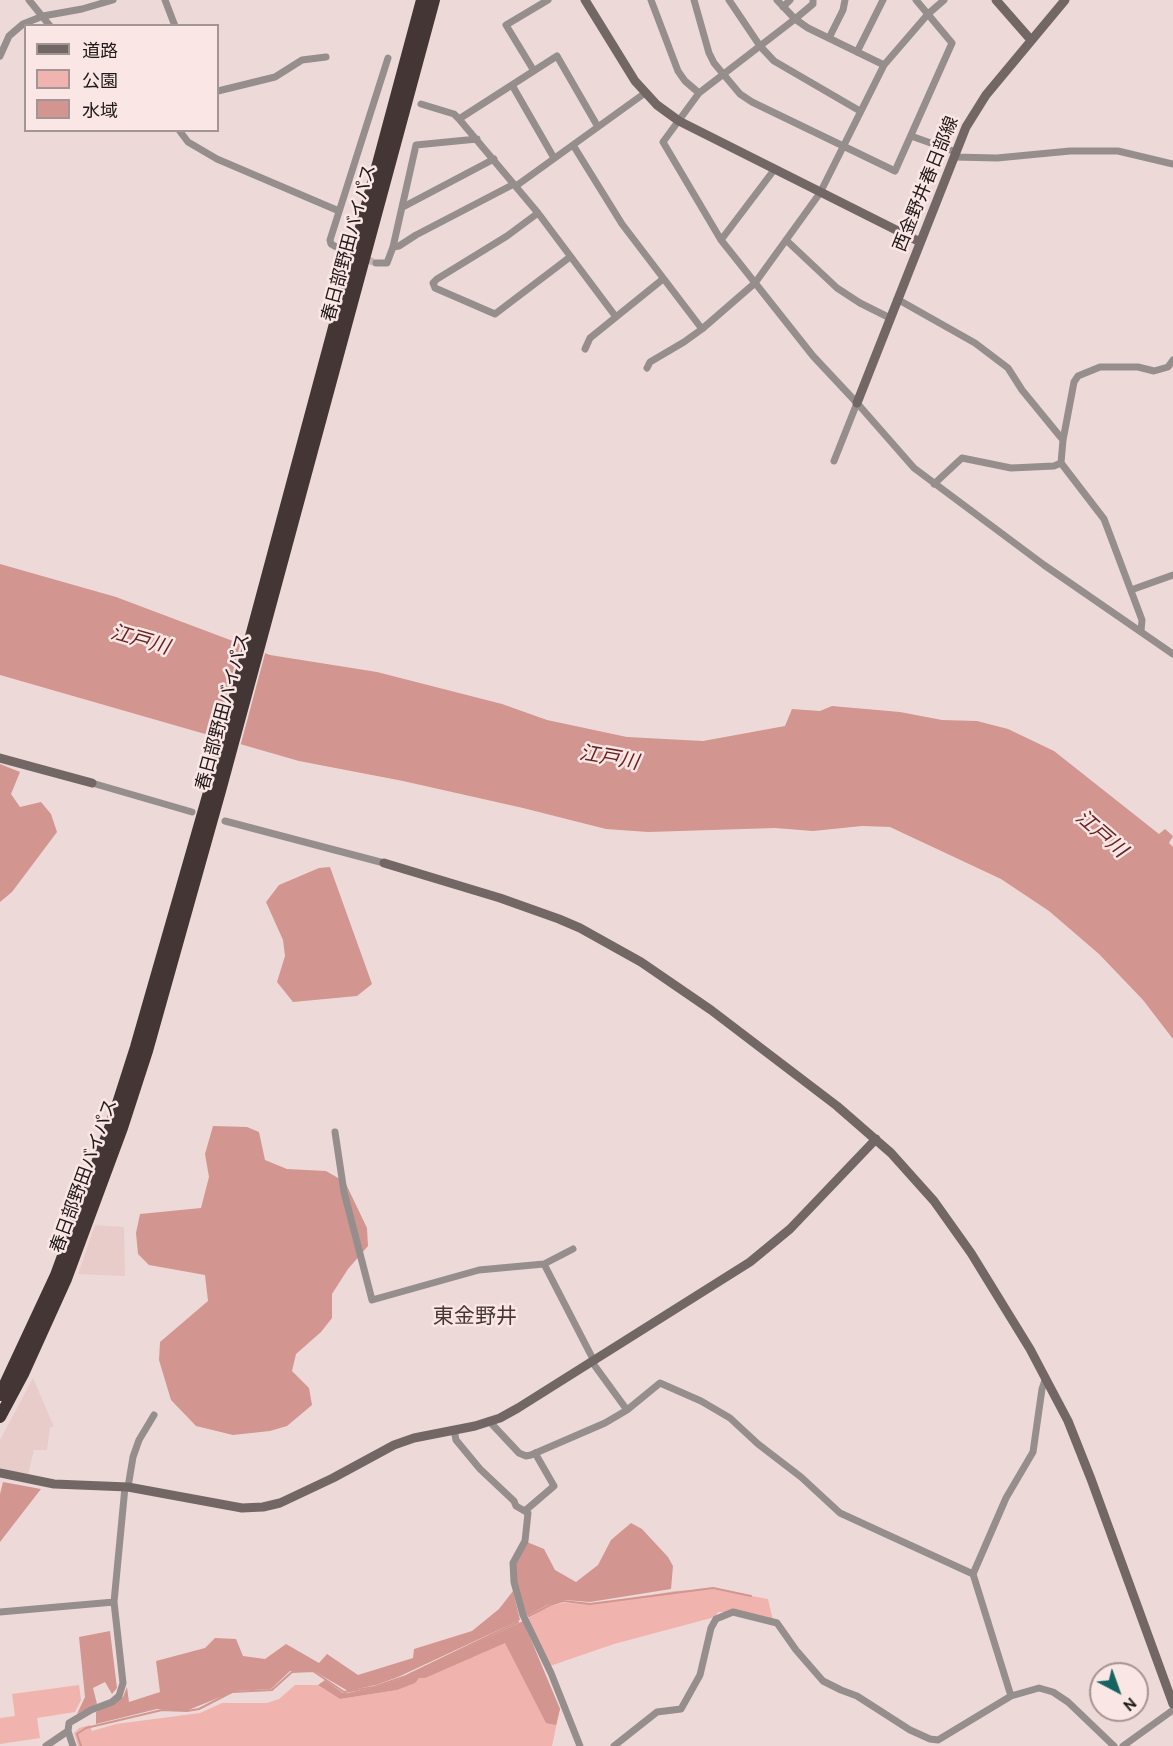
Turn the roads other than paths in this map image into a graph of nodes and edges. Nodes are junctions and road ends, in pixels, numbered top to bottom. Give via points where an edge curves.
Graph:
1 (29, 0) edge
2 (113, 0) edge
3 (165, 0) edge
4 (422, 0) edge
5 (434, 0) edge
6 (548, 0) edge
7 (585, 0) edge
8 (651, 0) edge
9 (694, 0) edge
10 (729, 0) edge
11 (777, 0) edge
12 (790, 0) edge
13 (813, 0) edge
14 (845, 0) edge
15 (883, 0) edge
16 (916, 0) edge
17 (944, 0) edge
18 (996, 0) edge
19 (1065, 0) edge
20 (783, 7) junction
21 (928, 14) junction
22 (43, 16) junction
23 (795, 19) junction
24 (49, 24) edge
25 (174, 24) edge
26 (829, 38) junction
27 (1031, 40) junction
28 (760, 46) junction
29 (857, 52) junction
30 (0, 56) edge
31 (326, 57) dead end
32 (388, 58) dead end
33 (884, 65) junction
34 (534, 71) junction
35 (722, 75) junction
36 (512, 85) junction
37 (219, 91) edge
38 (645, 93) junction
39 (699, 93) junction
40 (421, 104) dead end
41 (860, 111) junction
42 (459, 119) junction
43 (679, 121) junction
44 (598, 127) junction
45 (180, 132) edge
46 (910, 136) junction
47 (477, 139) junction
48 (573, 145) junction
49 (844, 146) junction
50 (955, 155) junction
51 (554, 158) junction
52 (494, 159) junction
53 (1173, 164) edge
54 (774, 170) junction
55 (515, 185) junction
56 (820, 193) junction
57 (403, 207) junction
58 (339, 211) junction
59 (538, 213) junction
60 (721, 240) junction
61 (786, 240) junction
62 (920, 242) junction
63 (393, 247) junction
64 (338, 248) dead end
65 (570, 257) junction
66 (376, 263) dead end
67 (663, 279) junction
68 (755, 283) junction
69 (897, 299) junction
70 (345, 307) junction
71 (616, 318) junction
72 (890, 318) junction
73 (702, 329) junction
74 (585, 349) dead end
75 (1173, 360) edge
76 (647, 368) dead end
77 (858, 403) junction
78 (1063, 440) junction
79 (834, 461) dead end
80 (1061, 463) junction
81 (934, 484) junction
82 (1173, 575) edge
83 (1131, 590) junction
84 (1141, 631) junction
85 (1173, 654) edge
86 (0, 758) edge
87 (92, 783) joint
88 (215, 790) junction
89 (192, 812) dead end
90 (225, 821) dead end
91 (384, 863) joint
92 (335, 1132) dead end
93 (876, 1139) junction
94 (573, 1249) dead end
95 (544, 1264) junction
96 (593, 1362) junction
97 (1045, 1380) junction
98 (0, 1395) edge
99 (627, 1410) junction
100 (154, 1415) dead end
101 (0, 1417) edge
102 (489, 1421) junction
103 (454, 1430) junction
104 (535, 1453) junction
105 (0, 1473) edge
106 (126, 1487) junction
107 (526, 1510) junction
108 (974, 1574) junction
109 (114, 1602) junction
110 (0, 1612) edge
111 (1011, 1696) junction
112 (1173, 1704) edge
113 (1173, 1710) edge
114 (68, 1731) junction
115 (46, 1746) edge
116 (73, 1746) edge
117 (580, 1746) edge
118 (614, 1746) edge
119 (1114, 1746) edge
120 (1123, 1746) edge

1 - 22 street
2 - 22 street
3 - 25 street
4 - 70 highway, 春日部野田バイパス
5 - 70 highway, 春日部野田バイパス
6 - 34 street via 506,25
7 - 38 street
8 - 39 street via 678,71
9 - 35 street via 709,53
10 - 28 street
11 - 20 street
12 - 20 street
13 - 23 street
14 - 26 street
15 - 29 street
16 - 21 street
17 - 21 street
18 - 27 street
19 - 27 street, 西金野井春日部線
20 - 23 street
21 - 33 street
21 - 46 street via 952,43
22 - 24 street
22 - 30 street via 14,30
23 - 26 street
23 - 28 street
26 - 29 street
27 - 50 street, 西金野井春日部線 via 975,111
28 - 35 street
28 - 41 street via 774,61
29 - 33 street
31 - 37 street via 302,60 275,76
32 - 58 street
33 - 41 street
34 - 36 street
34 - 44 street via 558,56
35 - 39 street
35 - 49 street via 752,102
36 - 42 street
36 - 51 street
38 - 43 street
38 - 44 street
39 - 43 street
40 - 42 street
41 - 49 street
42 - 47 street
43 - 54 street
43 - 60 street via 663,142
44 - 48 street
45 - 58 street via 188,142 217,159
46 - 49 street via 895,171
46 - 50 street
47 - 52 street
47 - 57 street via 416,145
48 - 51 street
48 - 67 street via 622,224
49 - 56 street
50 - 53 street via 996,158 1070,151 1118,152
50 - 62 street, 西金野井春日部線
51 - 55 street
52 - 55 street
52 - 57 street
54 - 56 street
54 - 60 street
55 - 59 street
55 - 63 street
56 - 61 street
56 - 62 street
57 - 63 street
58 - 64 street via 330,240
59 - 65 street
59 - 65 street via 437,279 435,288 495,314
60 - 68 street
61 - 68 street
61 - 72 street via 837,288
62 - 69 street, 西金野井春日部線
63 - 66 street via 387,263
65 - 71 street
67 - 71 street
67 - 73 street
68 - 73 street
68 - 77 street via 813,356
69 - 72 street, 西金野井春日部線
69 - 78 street via 975,343 1008,368
70 - 88 highway, 春日部野田バイパス
71 - 74 street via 590,338
72 - 77 street, 西金野井春日部線
73 - 76 street via 650,362
75 - 78 street via 1168,367 1154,371 1101,367 1078,376
77 - 79 street
77 - 81 street via 914,468
78 - 80 street
80 - 81 street via 1011,468 962,458
80 - 83 street via 1104,519
81 - 84 street
82 - 83 street
83 - 84 street via 1142,620
84 - 85 street
86 - 87 street
87 - 89 street
88 - 98 highway, 春日部野田バイパス via 111,1125 56,1275
88 - 101 highway, 春日部野田バイパス via 147,1051 122,1128 66,1279
90 - 91 street
91 - 93 street via 500,898 601,938 711,1010
92 - 95 street via 345,1192 372,1300 479,1270
93 - 96 street via 762,1253
93 - 97 street via 951,1223 998,1294
94 - 95 street
95 - 96 street
96 - 99 street
96 - 102 street via 518,1408
97 - 108 street via 1033,1452 1006,1498
97 - 112 street via 1076,1439
99 - 104 street
99 - 108 street via 660,1383 701,1401 730,1418 840,1513
100 - 106 street via 139,1440
102 - 103 street
102 - 104 street via 519,1453
103 - 106 street via 394,1445 312,1488 263,1507 242,1508
103 - 107 street via 456,1440 480,1469 516,1506
104 - 107 street via 554,1486
105 - 106 street via 54,1484
106 - 109 street
107 - 117 street via 528,1527 513,1563 514,1582 523,1614
108 - 111 street
109 - 110 street
109 - 114 street via 123,1683 119,1696 69,1723
111 - 118 street via 938,1740 930,1739 857,1696 823,1681 777,1623 734,1612 716,1619 711,1628 700,1675 681,1709 657,1712
111 - 119 street via 1039,1688 1053,1692
113 - 120 street
114 - 115 street
114 - 116 street

